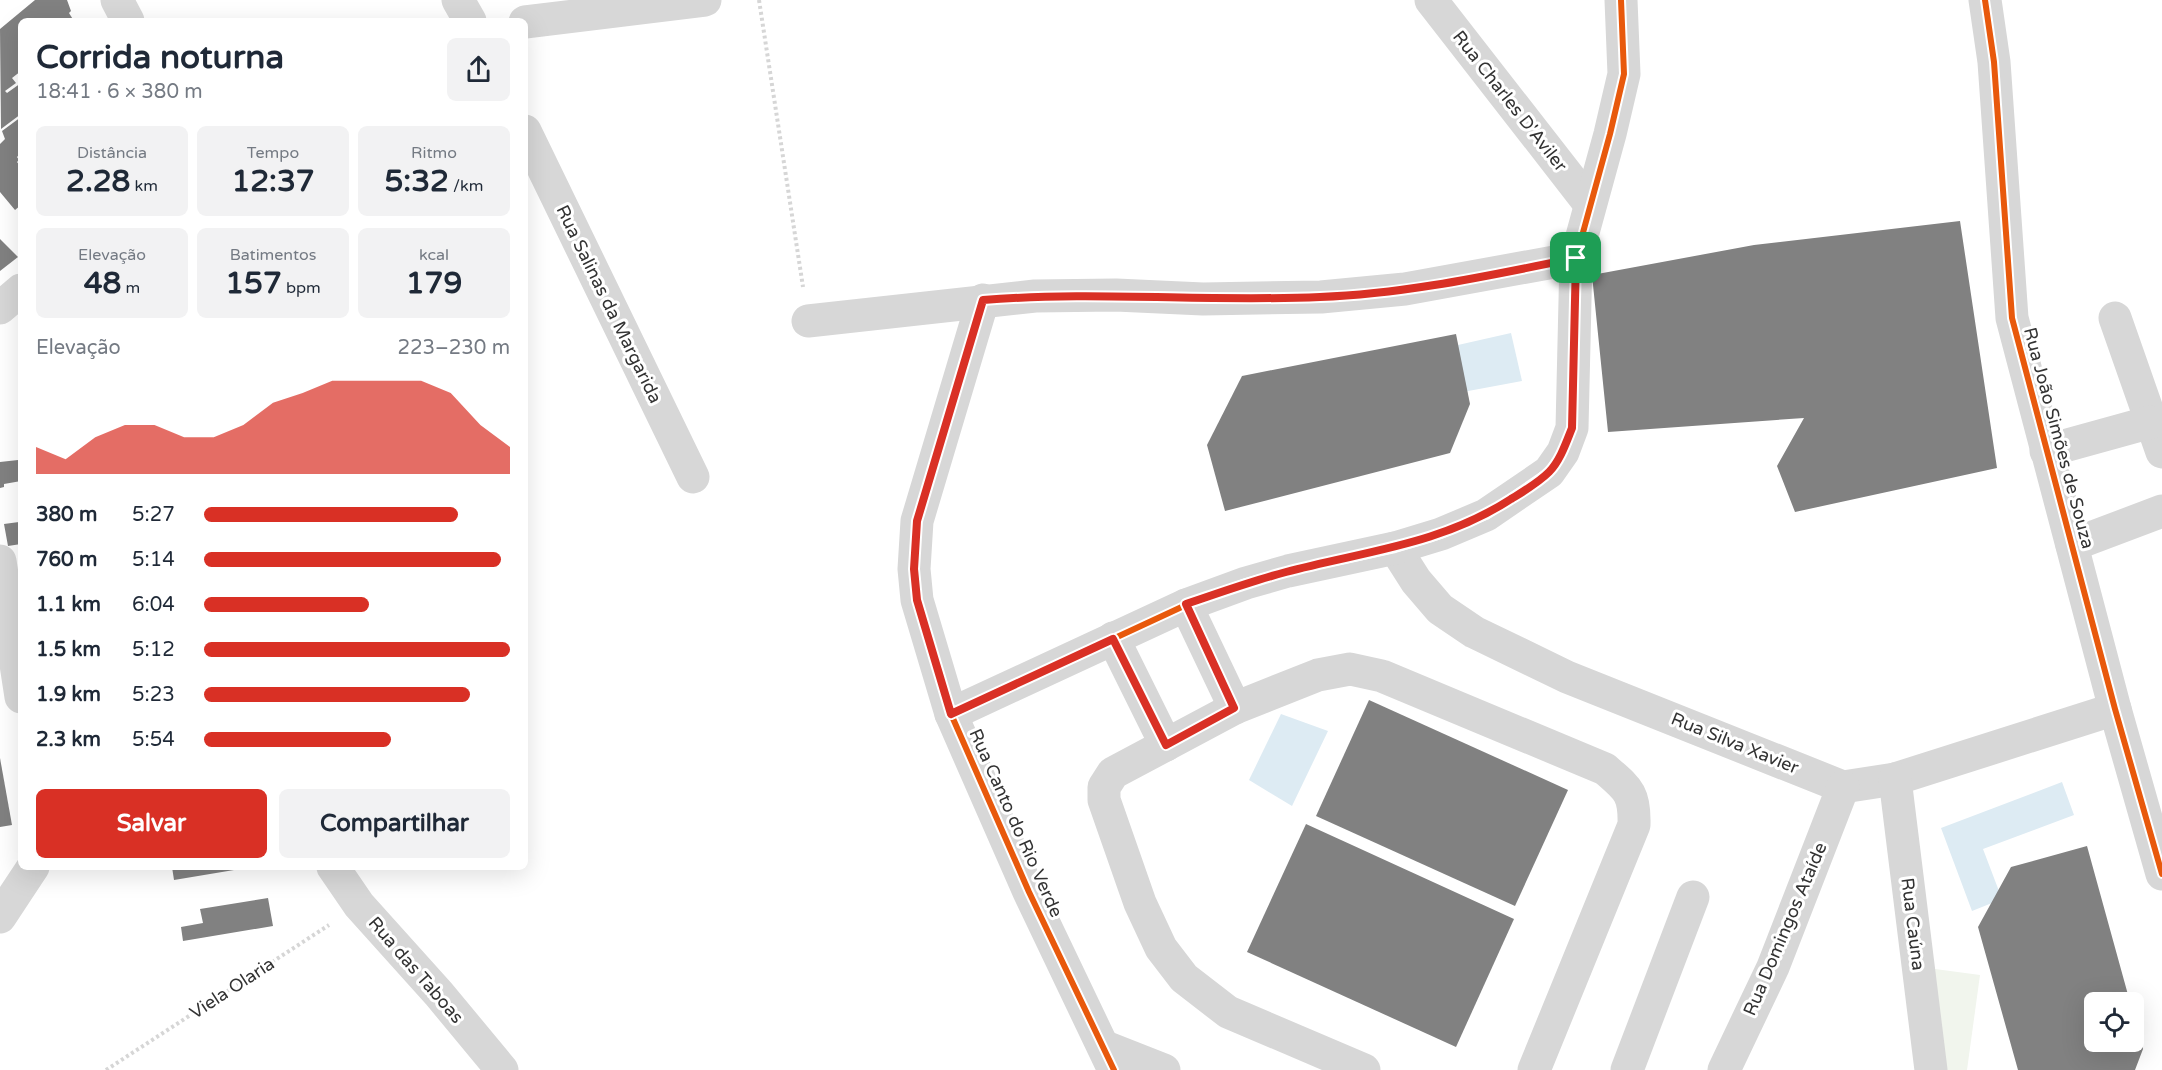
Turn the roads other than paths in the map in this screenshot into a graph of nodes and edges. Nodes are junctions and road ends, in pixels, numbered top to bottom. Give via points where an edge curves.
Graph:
1 (117, 0) edge
2 (458, 0) edge
3 (705, 0) edge
4 (1431, 0) edge
5 (1621, 0) edge
6 (1985, 0) edge
7 (126, 18) edge
8 (468, 18) edge
9 (528, 22) edge
10 (528, 137) edge
11 (1589, 203) junction
12 (1576, 258) junction
13 (18, 293) edge
14 (983, 300) junction
15 (0, 308) edge
16 (2115, 318) dead end
17 (808, 321) road end
18 (2156, 437) edge
19 (2046, 451) junction
20 (693, 477) dead end
21 (2162, 511) edge
22 (2072, 545) junction
23 (1395, 548) junction
24 (0, 561) edge
25 (1186, 604) junction
26 (1113, 639) junction
27 (18, 678) edge
28 (1234, 708) junction
29 (2115, 709) junction
30 (951, 714) junction
31 (1166, 745) junction
32 (1894, 778) junction
33 (1843, 787) junction
34 (31, 870) edge
35 (335, 870) edge
36 (2162, 874) edge
37 (1693, 897) dead end
38 (0, 917) edge
39 (1108, 1058) edge
40 (502, 1070) edge
41 (1164, 1070) edge
42 (1364, 1070) edge
43 (1534, 1070) edge
44 (1627, 1070) edge
45 (1724, 1070) edge
46 (1931, 1070) edge

1 - 7 street
2 - 8 street
3 - 9 street
4 - 11 street, Rua Charles D'Aviler
5 - 11 street via 1624,74
6 - 19 street, Rua João Simões de Souza via 1994,62 2012,318
10 - 20 street, Rua Salinas da Margarida
11 - 12 street
12 - 14 street via 1405,289 1321,297 1203,299 1116,295
12 - 23 street via 1572,428 1563,452 1550,472 1486,515
13 - 15 street
14 - 17 street
14 - 30 street, Rua Canto do Rio Verde via 917,521 917,600
16 - 18 street
18 - 19 street
19 - 22 street, Rua João Simões de Souza
21 - 22 street
22 - 29 street, Rua João Simões de Souza
23 - 25 street via 1288,571
23 - 33 street, Rua Silva Xavier via 1440,609 1474,632 1567,677
24 - 27 street
25 - 26 street
25 - 28 street
26 - 30 street
26 - 31 street
28 - 31 street
28 - 43 street via 1318,675 1350,669 1382,675 1605,769 1629,790 1635,804 1634,825
29 - 32 street
29 - 36 street, Rua João Simões de Souza
30 - 39 street, Rua Canto do Rio Verde
31 - 42 street via 1113,773 1104,787 1104,800 1140,903 1161,948 1185,978 1228,1012
32 - 33 street
32 - 46 street, Rua Caúna
33 - 45 street, Rua Domingos Ataíde via 1773,967
34 - 38 street
35 - 40 street, Rua das Taboas via 358,905
37 - 44 street
39 - 41 street

